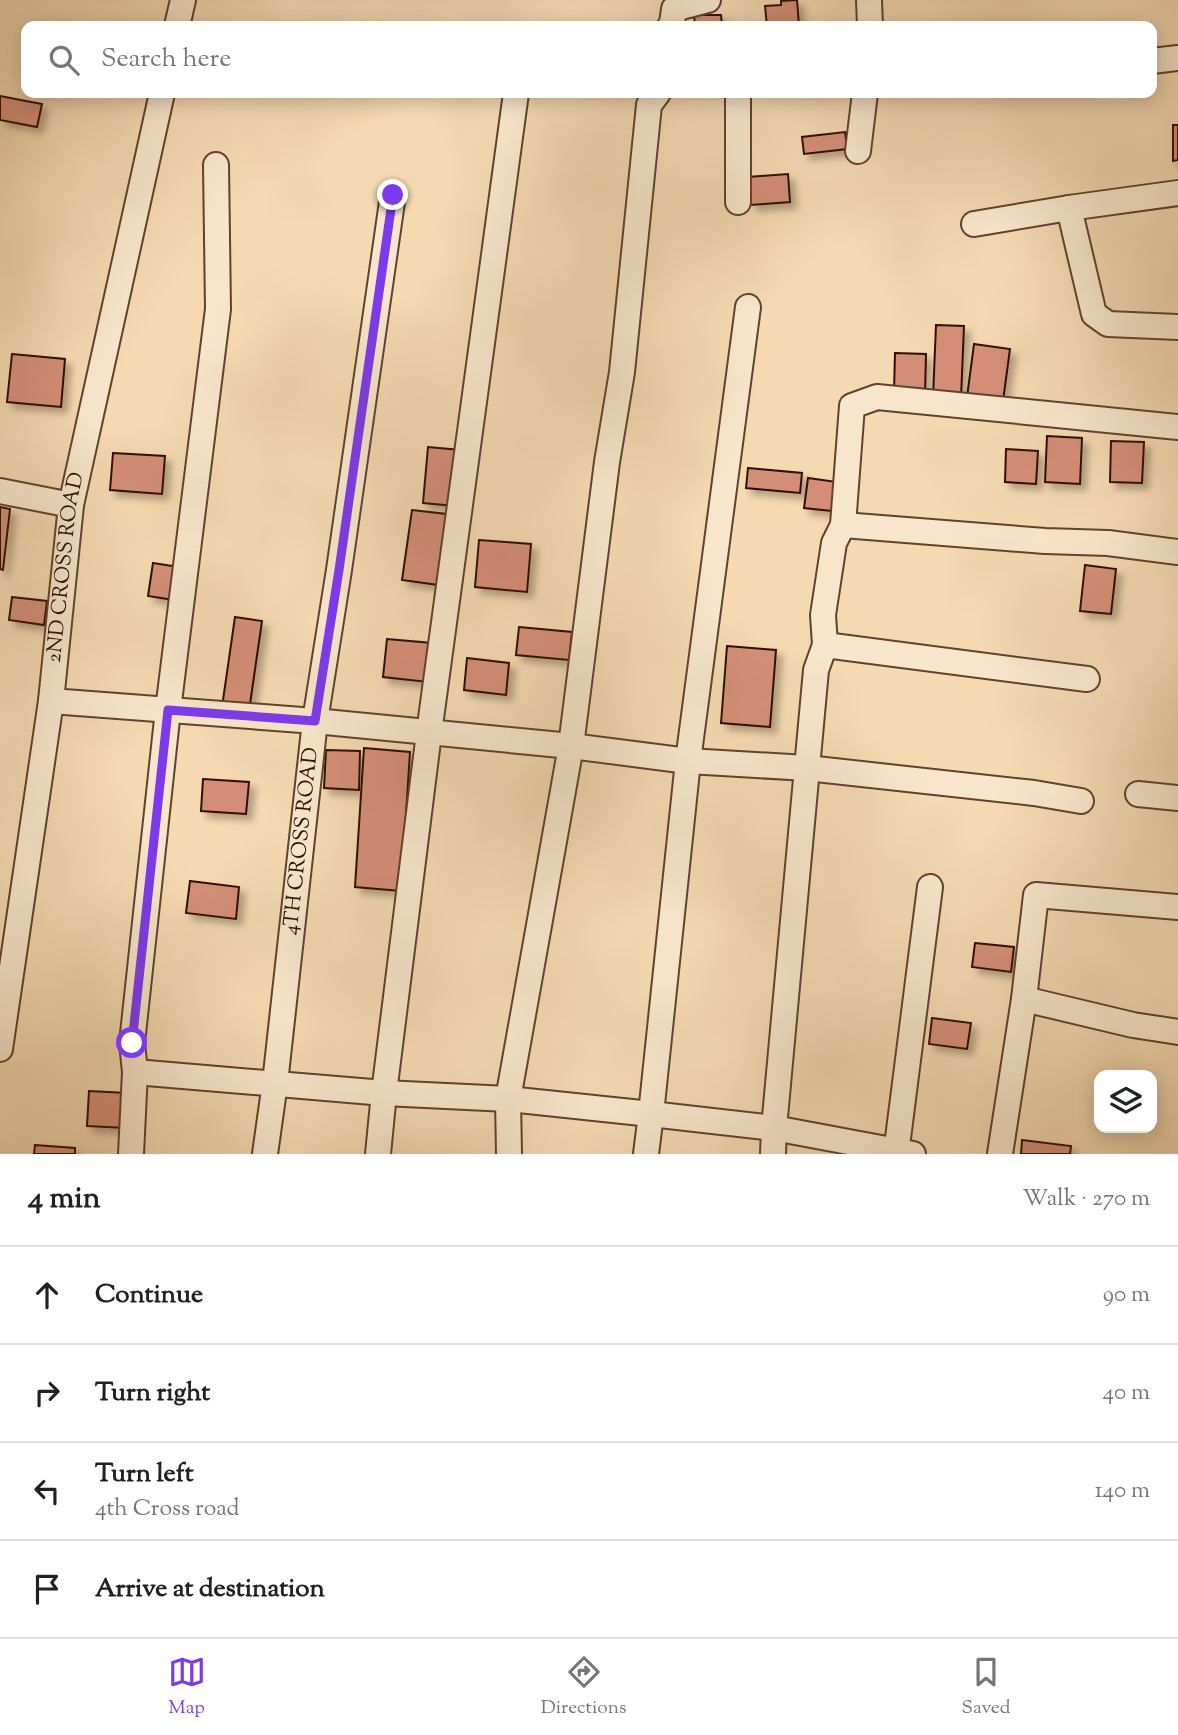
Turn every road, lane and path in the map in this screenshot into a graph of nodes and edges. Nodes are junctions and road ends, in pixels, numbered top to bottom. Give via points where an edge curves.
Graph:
1 (183, 0) edge
2 (708, 0) edge
3 (869, 0) edge
4 (178, 21) edge
5 (672, 21) edge
6 (870, 21) edge
7 (1178, 58) edge
8 (1157, 60) edge
9 (161, 98) edge
10 (515, 98) edge
11 (654, 98) edge
12 (738, 98) edge
13 (864, 98) edge
14 (858, 151) dead end
15 (216, 165) dead end
16 (1178, 193) edge
17 (393, 195) dead end
18 (738, 202) dead end
19 (1069, 208) junction
20 (974, 224) dead end
21 (748, 307) dead end
22 (1178, 327) edge
23 (1178, 427) edge
24 (0, 491) edge
25 (71, 505) junction
26 (844, 525) junction
27 (1178, 552) edge
28 (825, 645) junction
29 (1087, 679) dead end
30 (51, 701) junction
31 (168, 710) junction
32 (315, 721) junction
33 (429, 733) junction
34 (571, 746) junction
35 (688, 761) junction
36 (807, 768) junction
37 (1138, 794) dead end
38 (1178, 798) edge
39 (1081, 801) dead end
40 (930, 887) dead end
41 (1178, 906) edge
42 (1024, 999) junction
43 (1178, 1032) edge
44 (0, 1049) edge
45 (135, 1072) junction
46 (275, 1083) junction
47 (384, 1093) junction
48 (508, 1099) junction
49 (651, 1114) junction
50 (774, 1128) junction
51 (902, 1153) edge
52 (131, 1154) edge
53 (265, 1154) edge
54 (378, 1154) edge
55 (509, 1154) edge
56 (646, 1154) edge
57 (773, 1154) edge
58 (1000, 1154) edge

1 - 4 street
2 - 5 street via 674,9
3 - 6 street
7 - 8 street
9 - 25 street, 2ND CROSS ROAD
10 - 33 street
11 - 34 street via 649,105 622,372
12 - 18 street
13 - 14 street
15 - 31 street via 218,309
16 - 19 street
17 - 32 street, 4TH CROSS ROAD
19 - 20 street
19 - 22 street via 1094,314 1108,324
21 - 35 street
23 - 26 street via 877,397 852,406
24 - 25 street
25 - 30 street, 2ND CROSS ROAD
26 - 27 street
26 - 28 street via 834,543 823,615
28 - 29 street
28 - 36 street via 816,670
30 - 31 street
30 - 44 street, 2ND CROSS ROAD
31 - 32 street
31 - 45 street via 132,1043
32 - 33 street
32 - 46 street, 4TH CROSS ROAD
33 - 34 street
33 - 47 street
34 - 35 street
34 - 48 street
35 - 36 street
35 - 49 street
36 - 39 street
36 - 50 street
37 - 38 street
40 - 51 street
41 - 42 street via 1036,895
42 - 43 street
42 - 58 street
45 - 46 street
45 - 52 street
46 - 47 street
46 - 53 street, 4TH CROSS ROAD
47 - 48 street
47 - 54 street
48 - 49 street
48 - 55 street
49 - 50 street
49 - 56 street
50 - 51 street
50 - 57 street

